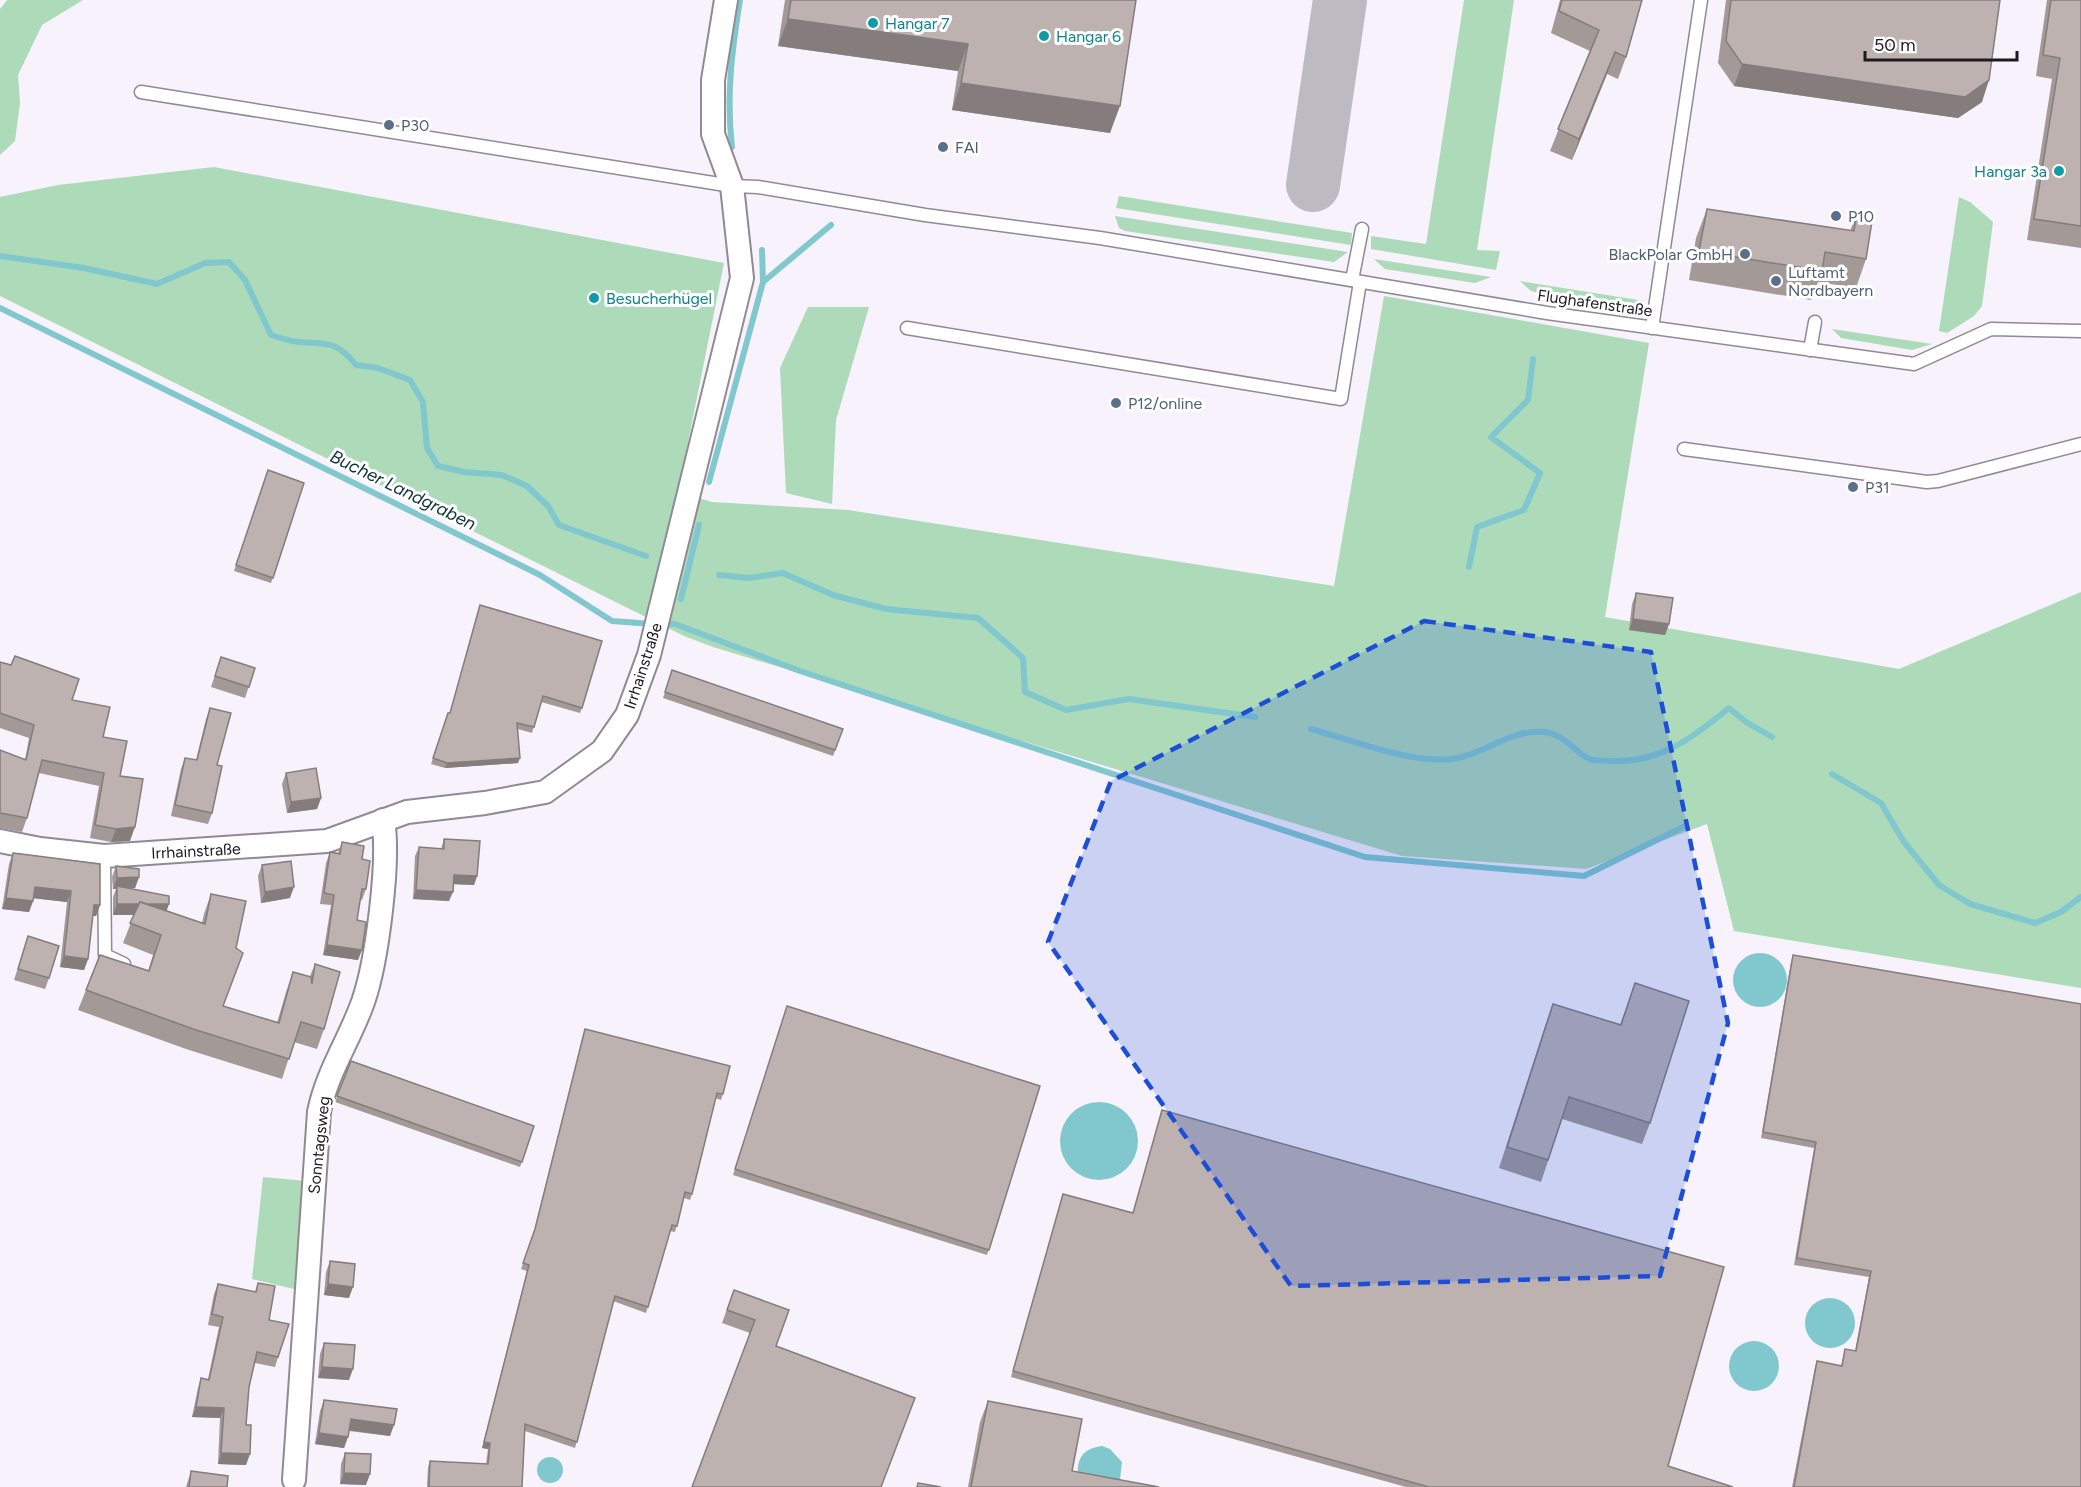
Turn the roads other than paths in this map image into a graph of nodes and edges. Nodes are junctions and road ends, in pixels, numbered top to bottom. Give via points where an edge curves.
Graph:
1 (726, 0) edge
2 (1701, 0) edge
3 (141, 92) dead end
4 (732, 186) junction
5 (1362, 230) dead end
6 (1356, 281) junction
7 (1815, 322) dead end
8 (907, 328) dead end
9 (1652, 328) junction
10 (2081, 331) edge
11 (1810, 350) junction
12 (2081, 444) edge
13 (1684, 449) dead end
14 (383, 820) junction
15 (0, 841) edge
16 (104, 856) junction
17 (124, 964) edge
18 (294, 1480) dead end

1 - 4 street, Irrhainstraße via 713,80 713,134
2 - 9 lane
3 - 4 lane, Flughafenstraße
4 - 6 lane, Flughafenstraße via 1100,238
4 - 14 street, Irrhainstraße via 742,278 653,640 627,715 602,751 545,792 407,812
5 - 6 lane
6 - 8 lane via 1341,399
6 - 9 lane, Flughafenstraße
7 - 11 lane
9 - 11 lane, Flughafenstraße
10 - 11 lane, Flughafenstraße via 1991,329 1914,364
12 - 13 lane via 1927,482
14 - 16 street, Irrhainstraße via 327,842
14 - 18 street, Sonntagsweg via 387,839 375,952 363,1001 324,1089 319,1112
15 - 16 street, Irrhainstraße
16 - 17 lane via 105,955

